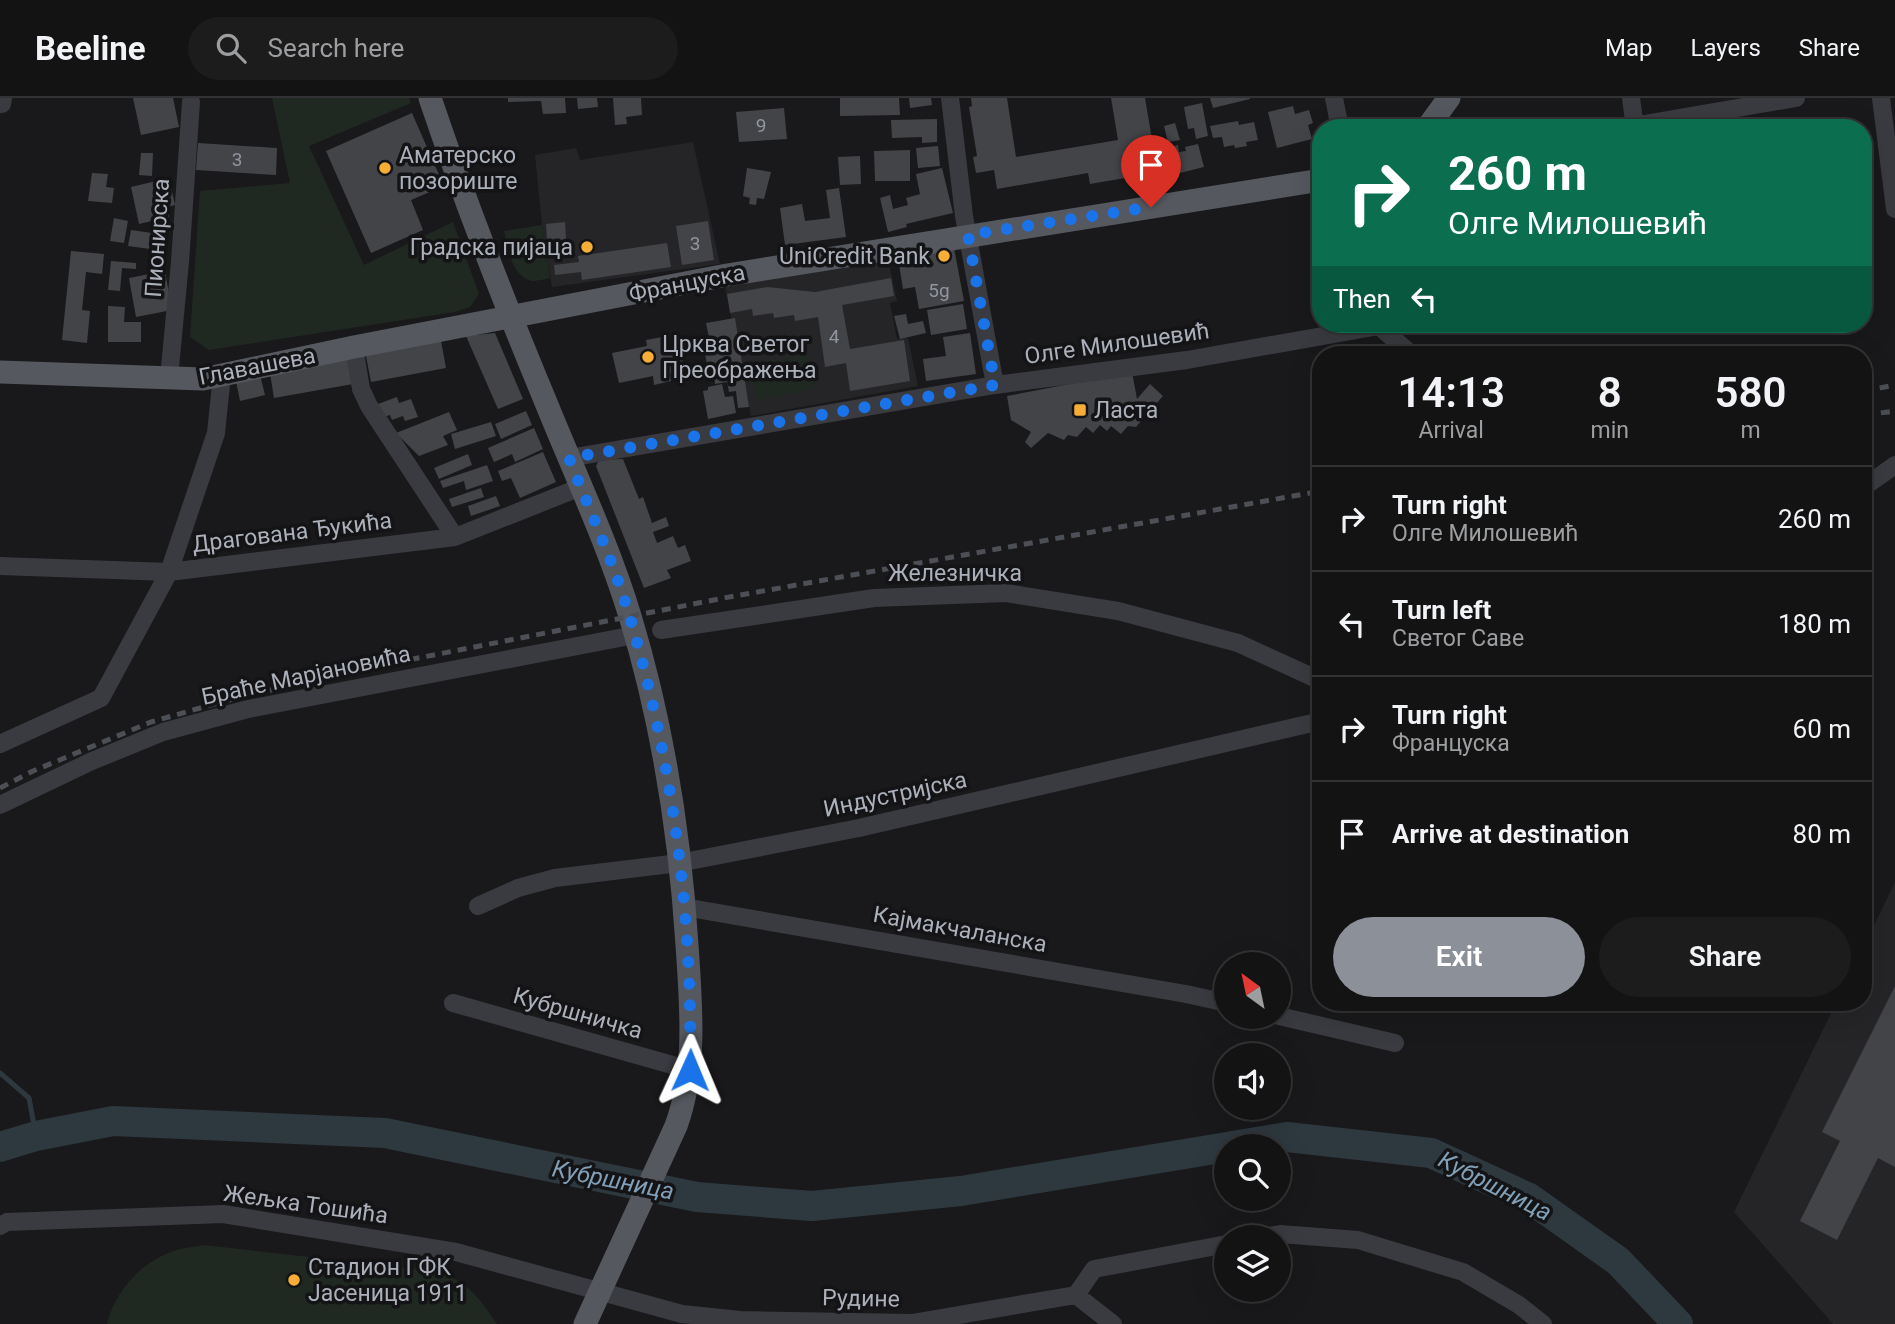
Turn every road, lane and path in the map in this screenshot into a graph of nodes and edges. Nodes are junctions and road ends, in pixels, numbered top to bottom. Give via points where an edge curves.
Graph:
1 (430, 98) edge
2 (950, 98) edge
3 (1334, 98) edge
4 (1448, 98) edge
5 (1631, 98) edge
6 (1796, 98) edge
7 (1881, 98) edge
8 (191, 102) dead end
9 (1338, 119) edge
10 (1433, 119) edge
11 (1630, 119) edge
12 (1676, 119) edge
13 (1312, 181) edge
14 (1895, 209) edge
15 (968, 235) junction
16 (510, 317) junction
17 (1335, 333) edge
18 (1388, 333) edge
19 (354, 346) junction
20 (1402, 346) edge
21 (0, 372) edge
22 (222, 375) junction
23 (169, 378) junction
24 (995, 385) junction
25 (569, 458) junction
26 (1895, 465) edge
27 (1872, 481) edge
28 (581, 487) junction
29 (456, 537) junction
30 (0, 566) edge
31 (169, 572) junction
32 (662, 629) dead end
33 (635, 635) junction
34 (1312, 677) edge
35 (1312, 723) edge
36 (0, 744) edge
37 (0, 805) edge
38 (679, 863) junction
39 (478, 906) dead end
40 (684, 907) junction
41 (1214, 1000) edge
42 (453, 1003) dead end
43 (1292, 1019) edge
44 (1395, 1043) dead end
45 (690, 1070) junction
46 (0, 1226) edge
47 (1291, 1235) edge
48 (1214, 1246) edge
49 (601, 1289) junction
50 (1076, 1295) junction
51 (585, 1324) edge
52 (1113, 1324) edge
53 (1543, 1324) edge

1 - 16 main road
2 - 15 street
3 - 9 street
4 - 10 main road
5 - 11 street
6 - 12 street
7 - 14 street
8 - 23 street, Пионирска
13 - 15 main road, Француска
15 - 16 main road, Француска
15 - 24 street
16 - 19 main road, Главашева
16 - 25 main road
17 - 24 street, Олге Милошевић via 1186,360
18 - 20 street, Олге Милошевић
19 - 22 main road, Главашева
19 - 29 street via 361,389 369,406
21 - 23 main road, Главашева
22 - 23 main road, Главашева
22 - 31 street via 216,433
24 - 25 street, Олге Милошевић
25 - 28 main road
26 - 27 street
28 - 29 street, Драгована Ђукића
28 - 33 main road
29 - 31 street, Драгована Ђукића
30 - 31 street, Драгована Ђукића
31 - 36 street via 101,698
32 - 34 street, Железничка via 874,598 1006,593 1118,611 1238,643
33 - 37 street, Браће Марјановића via 248,709 163,732
33 - 38 main road via 654,713
35 - 38 street, Индустријска via 859,828
38 - 39 street, Индустријска via 555,878
38 - 40 main road
40 - 41 street, Кајмакчаланска
40 - 45 main road
42 - 45 street, Кубршничка
43 - 44 street
45 - 49 main road via 676,1126
46 - 49 street, Жељка Тошића via 8,1222 223,1214 456,1252
47 - 53 street via 1358,1240 1463,1272
48 - 50 street via 1094,1269
49 - 50 street, Рудине via 682,1314 716,1318 912,1323
49 - 51 main road
50 - 52 street

